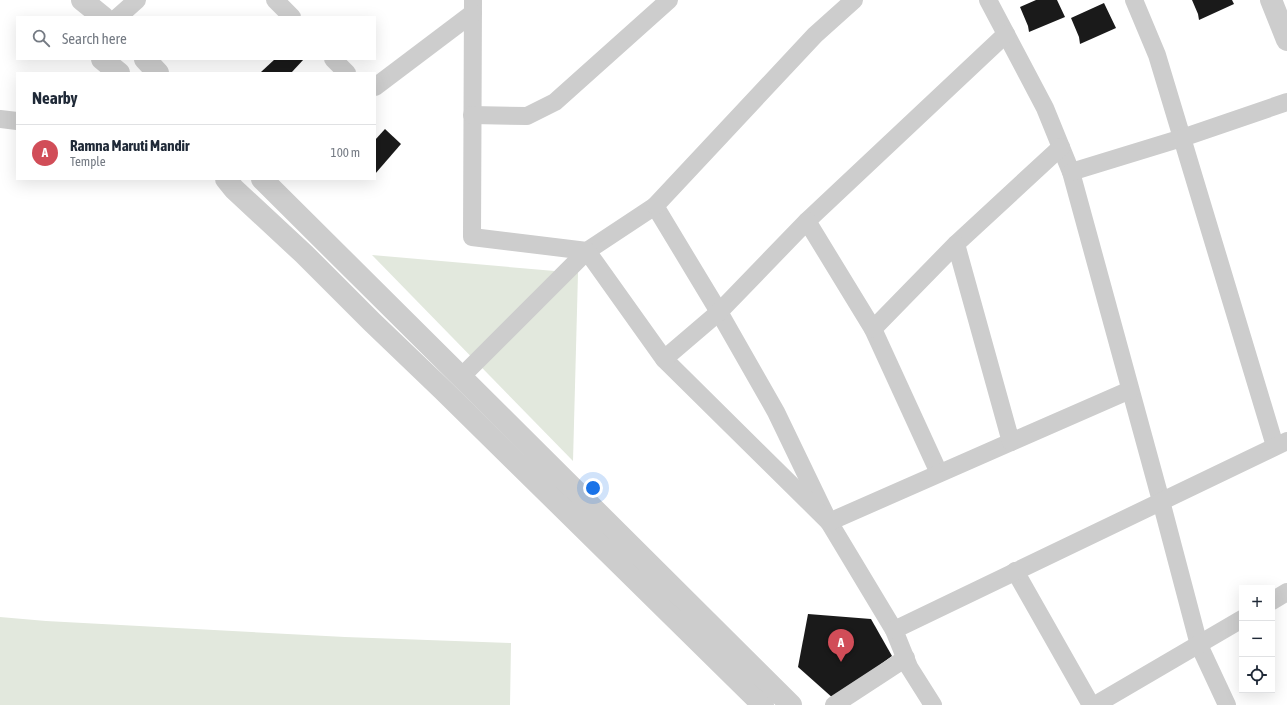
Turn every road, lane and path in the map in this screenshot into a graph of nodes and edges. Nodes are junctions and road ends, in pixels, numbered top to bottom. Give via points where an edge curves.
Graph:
1 (77, 0) edge
2 (82, 0) edge
3 (137, 0) edge
4 (275, 0) edge
5 (669, 0) edge
6 (854, 0) edge
7 (988, 0) edge
8 (1134, 0) edge
9 (1270, 0) edge
10 (473, 7) edge
11 (76, 16) edge
12 (102, 16) edge
13 (119, 16) edge
14 (291, 16) edge
15 (1006, 34) junction
16 (1287, 40) edge
17 (103, 60) edge
18 (146, 60) edge
19 (334, 60) edge
20 (118, 72) edge
21 (157, 72) edge
22 (346, 72) edge
23 (376, 86) edge
24 (1287, 102) edge
25 (472, 115) junction
26 (0, 119) edge
27 (16, 121) edge
28 (1182, 138) junction
29 (1061, 147) junction
30 (1071, 172) junction
31 (227, 180) edge
32 (263, 180) edge
33 (655, 206) junction
34 (807, 221) junction
35 (956, 244) junction
36 (587, 251) junction
37 (719, 312) junction
38 (873, 329) junction
39 (664, 359) junction
40 (461, 377) junction
41 (1130, 390) junction
42 (1011, 442) junction
43 (1281, 444) edge
44 (939, 473) junction
45 (1161, 501) junction
46 (829, 522) junction
47 (1015, 571) junction
48 (1287, 592) edge
49 (1275, 599) edge
50 (1239, 621) edge
51 (894, 630) junction
52 (1199, 645) junction
53 (906, 658) junction
54 (763, 705) edge
55 (791, 705) edge
56 (834, 705) edge
57 (933, 705) edge
58 (1091, 705) edge
59 (1095, 705) edge
60 (1227, 705) edge

1 - 11 street
2 - 12 street
3 - 13 street
4 - 14 street
5 - 25 street via 555,102 527,116
6 - 33 street via 815,35
7 - 15 street
8 - 28 street via 1157,54
9 - 16 street
10 - 23 street
10 - 25 street
15 - 29 street via 1045,108
15 - 34 street
17 - 20 street
18 - 21 street
19 - 22 street
24 - 28 street
25 - 36 street via 472,237
26 - 27 street
28 - 30 street
28 - 43 street
29 - 30 street
29 - 35 street
30 - 41 street
31 - 54 street
32 - 40 street
33 - 36 street
33 - 37 street
34 - 37 street
34 - 38 street
35 - 38 street
35 - 42 street
36 - 39 street
36 - 40 street
37 - 39 street
37 - 46 street via 776,412
38 - 44 street
39 - 46 street
40 - 55 street
41 - 42 street
41 - 45 street
42 - 44 street
43 - 45 street
44 - 46 street
45 - 47 street
45 - 52 street
46 - 51 street
47 - 51 street
47 - 58 street
48 - 49 street
50 - 52 street
51 - 53 street
52 - 59 street
52 - 60 street
53 - 56 street
53 - 57 street

